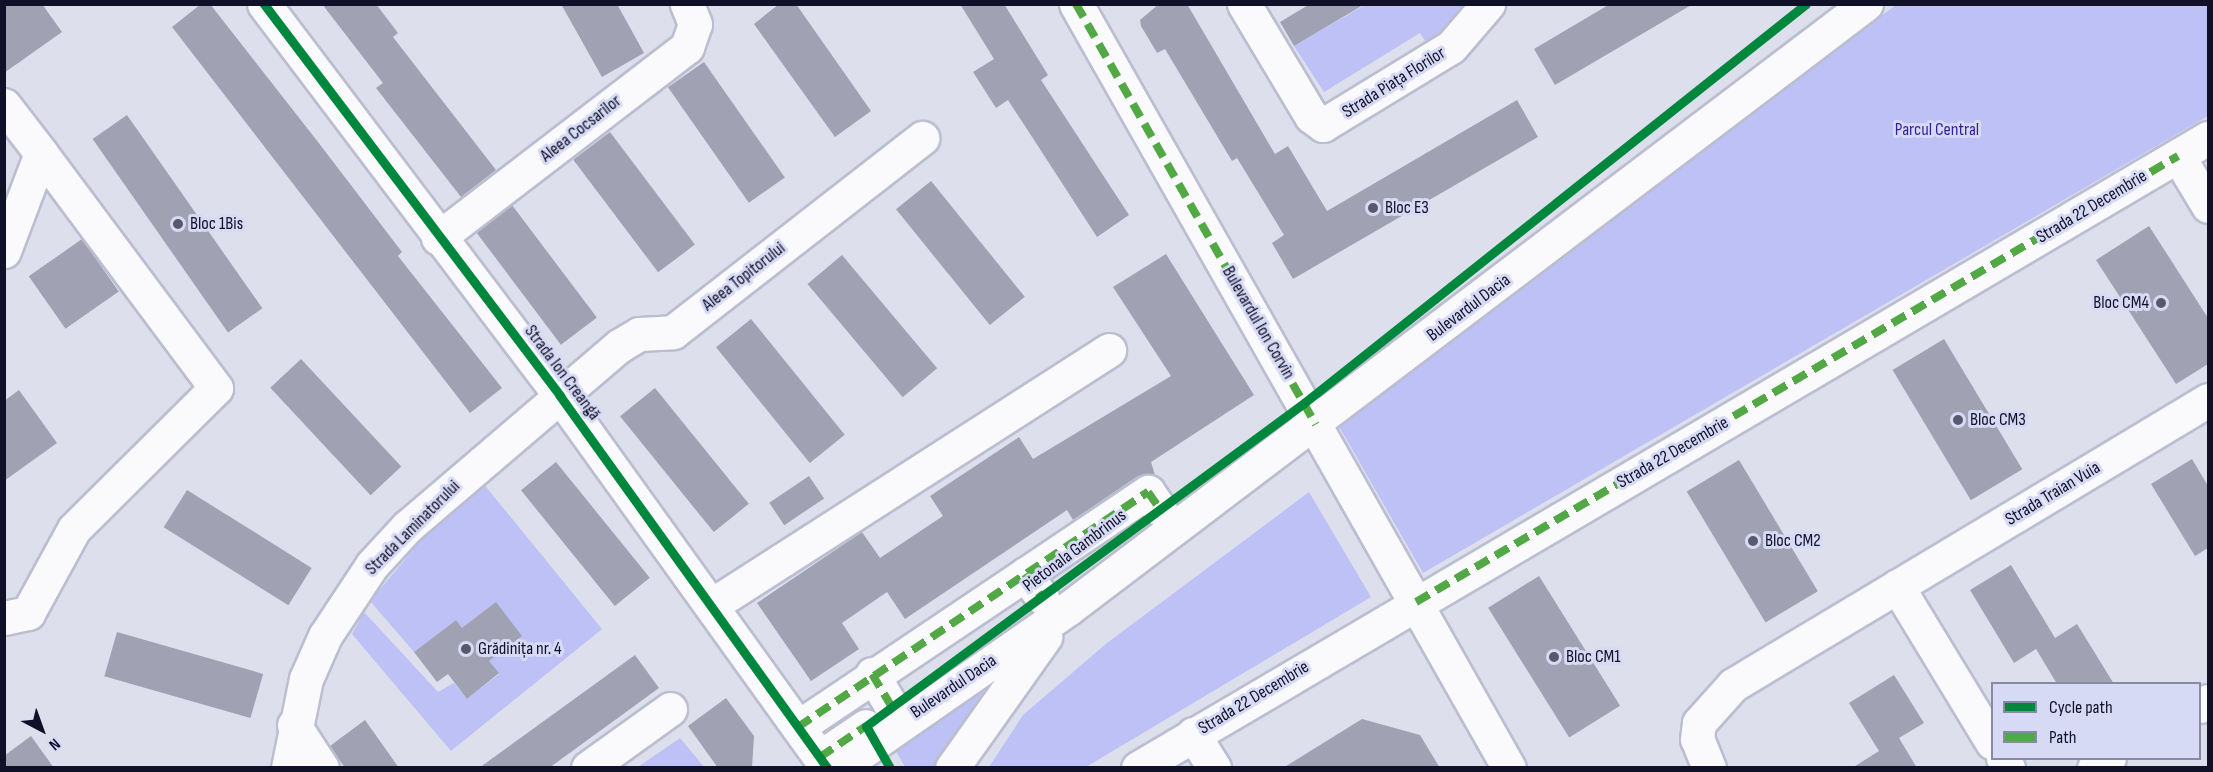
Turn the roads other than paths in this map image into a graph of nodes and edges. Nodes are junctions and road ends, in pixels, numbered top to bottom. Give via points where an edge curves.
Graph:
1 (264, 4) edge
2 (687, 4) edge
3 (1076, 4) edge
4 (1244, 4) edge
5 (1866, 4) edge
6 (1486, 5) edge
7 (4, 105) edge
8 (922, 138) dead end
9 (2208, 138) edge
10 (41, 153) junction
11 (2178, 156) junction
12 (2208, 206) edge
13 (438, 238) junction
14 (4, 251) edge
15 (1109, 351) dead end
16 (560, 396) junction
17 (2208, 400) edge
18 (1316, 424) junction
19 (1160, 509) dead end
20 (1897, 586) junction
21 (1045, 593) junction
22 (1416, 602) junction
23 (712, 605) junction
24 (4, 618) edge
25 (872, 674) junction
26 (892, 707) dead end
27 (670, 709) dead end
28 (294, 724) junction
29 (798, 726) junction
30 (866, 726) dead end
31 (1193, 734) junction
32 (1991, 740) edge
33 (2107, 760) edge
34 (829, 764) edge
35 (1706, 767) edge
36 (288, 768) edge
37 (322, 768) edge
38 (588, 768) edge
39 (952, 768) edge
40 (1138, 768) edge
41 (1214, 768) edge
42 (1509, 768) edge
43 (2094, 768) edge

1 - 13 street, Strada Ion Creangă
2 - 13 street, Aleea Cocsarilor via 695,24 687,47
3 - 18 street, Bulevardul Ion Corvin
4 - 6 street, Strada Piața Florilor via 1311,116 1323,125 1451,47
5 - 18 street, Bulevardul Dacia
7 - 10 street
8 - 16 street, Aleea Topitorului via 673,333 633,337
9 - 11 street, Strada 22 Decembrie
10 - 14 street
10 - 24 street via 215,386 74,528 28,613
11 - 12 street
11 - 22 street, Strada 22 Decembrie
13 - 16 street, Strada Ion Creangă
15 - 23 street
16 - 23 street, Strada Ion Creangă
16 - 28 street, Strada Laminatorului via 454,484 372,565 325,636
17 - 20 street, Strada Traian Vuia
18 - 21 street, Bulevardul Dacia
18 - 22 street, Bulevardul Ion Corvin
19 - 21 street, Pietonala Gambrinus via 1148,492
20 - 32 street
20 - 35 street, Strada Traian Vuia via 1715,700 1699,723 1697,739
21 - 25 street, Pietonala Gambrinus
21 - 34 street, Bulevardul Dacia
21 - 39 street, Bulevardul Dacia via 1013,676
22 - 31 street, Strada 22 Decembrie
22 - 42 street, Bulevardul Ion Corvin
23 - 29 street, Strada Ion Creangă
25 - 26 street
25 - 29 street, Pietonala Gambrinus
27 - 38 street
28 - 36 street, Strada Laminatorului
28 - 37 street
29 - 34 street, Strada Ion Creangă
30 - 34 street
31 - 40 street, Strada 22 Decembrie
31 - 41 street
33 - 43 street

